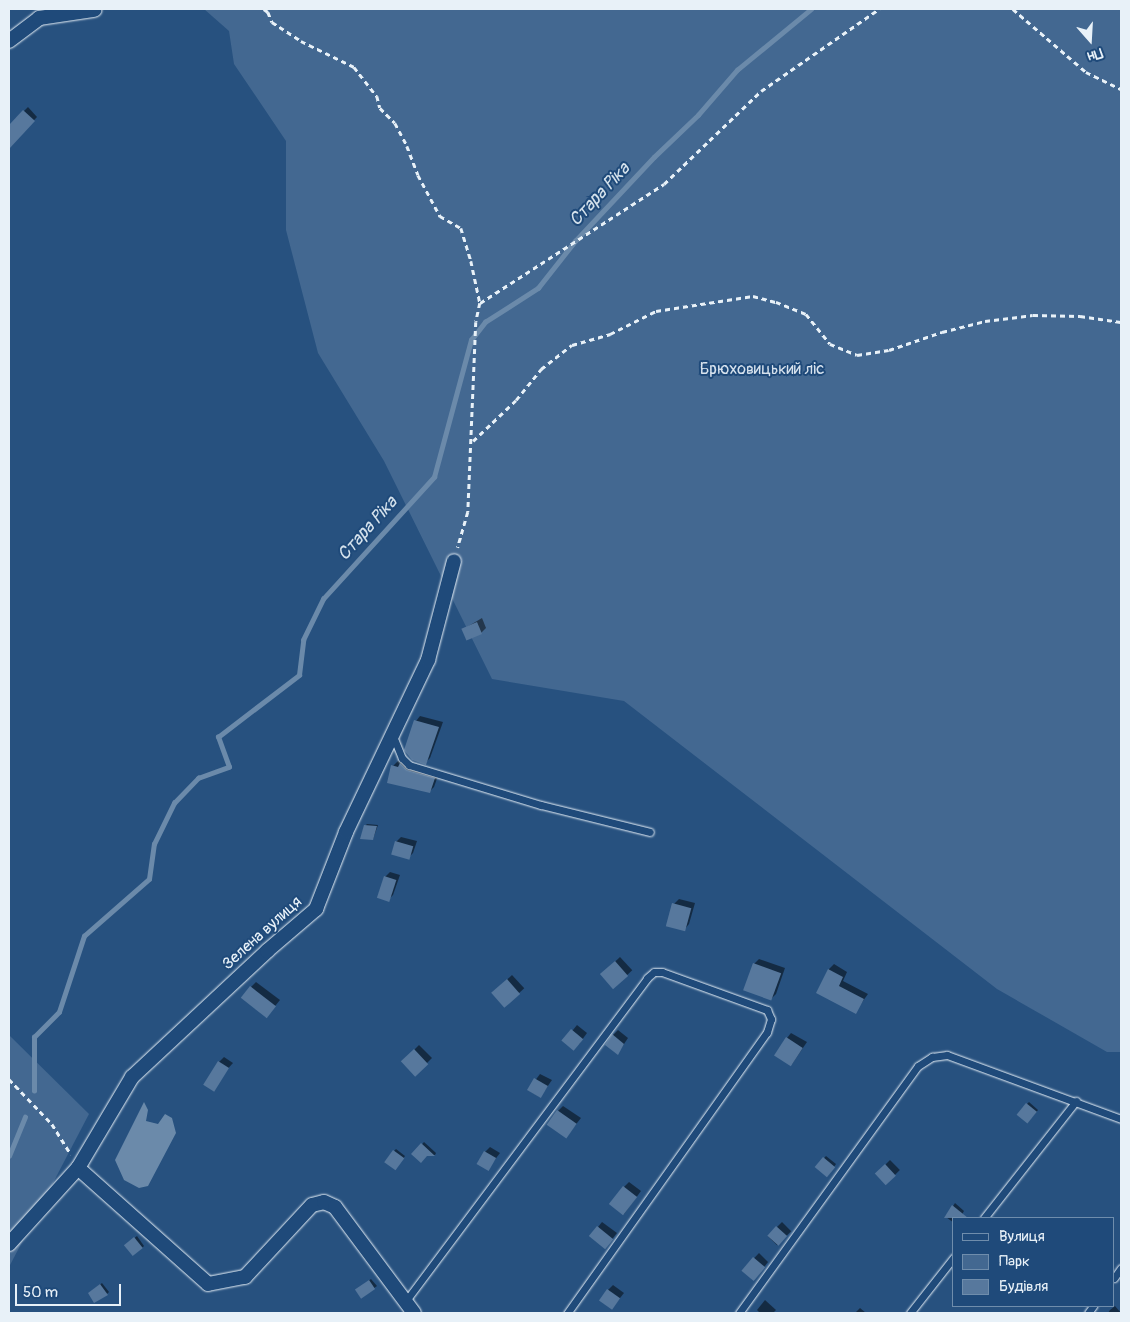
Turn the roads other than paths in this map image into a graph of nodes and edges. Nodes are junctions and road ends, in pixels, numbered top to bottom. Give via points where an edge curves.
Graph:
1 (94, 10) dead end
2 (9, 41) edge
3 (454, 561) road end
4 (393, 736) junction
5 (650, 832) dead end
6 (1076, 1101) junction
7 (1121, 1119) edge
8 (78, 1168) junction
9 (985, 1217) edge
10 (9, 1244) edge
11 (952, 1260) edge
12 (405, 1302) junction
13 (414, 1313) edge
14 (567, 1313) edge
15 (739, 1313) edge
16 (910, 1313) edge

1 - 2 street via 40,18
3 - 4 street, Зелена вулиця via 428,660
4 - 5 lane via 402,758 409,765 541,806
4 - 8 street, Зелена вулиця via 346,832 316,909 132,1078
6 - 7 lane
6 - 9 lane
6 - 15 lane via 946,1055 932,1057 918,1066
8 - 10 street, Зелена вулиця
8 - 12 street via 208,1284 245,1277 312,1205 324,1202 335,1207
11 - 16 lane
12 - 13 street
12 - 14 lane via 654,972 662,972 767,1010 772,1019 767,1032

